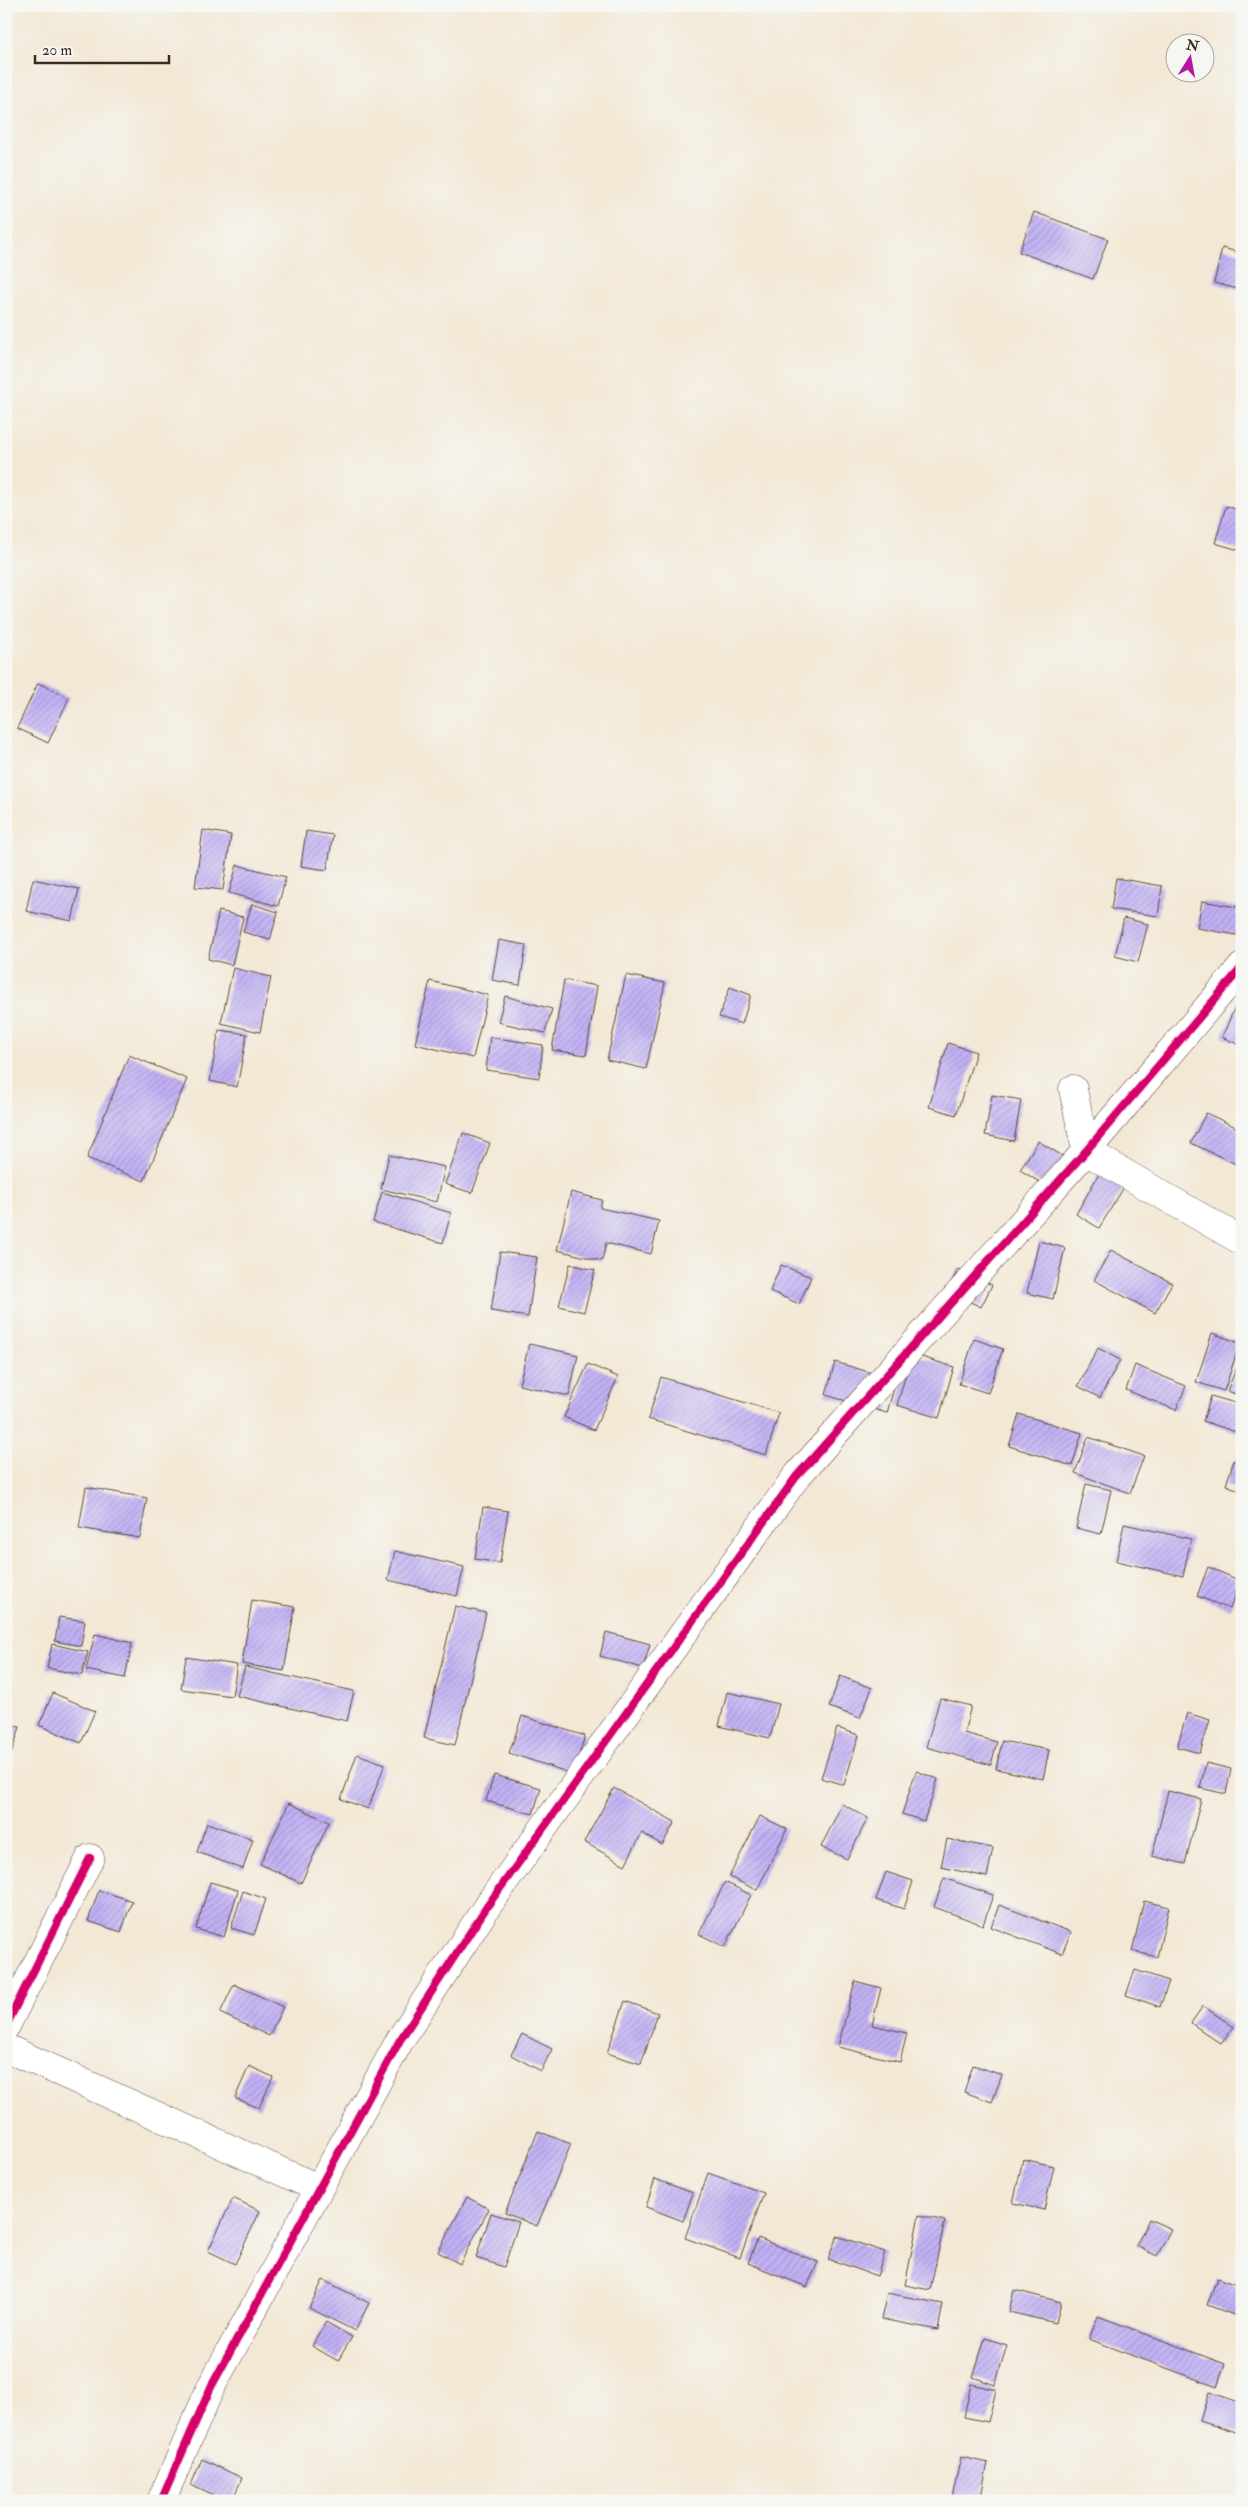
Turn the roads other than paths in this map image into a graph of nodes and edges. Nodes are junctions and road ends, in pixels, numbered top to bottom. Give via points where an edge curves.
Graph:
1 (1242, 967) edge
2 (1073, 1089) dead end
3 (1086, 1152) junction
4 (1242, 1240) edge
5 (90, 1858) dead end
6 (6, 2026) edge
7 (6, 2048) edge
8 (318, 2188) junction
9 (160, 2501) edge

1 - 3 street
2 - 3 street
3 - 4 street
3 - 8 street via 796,1477 483,1912 400,2040
5 - 6 street
7 - 8 street
8 - 9 street via 211,2387

